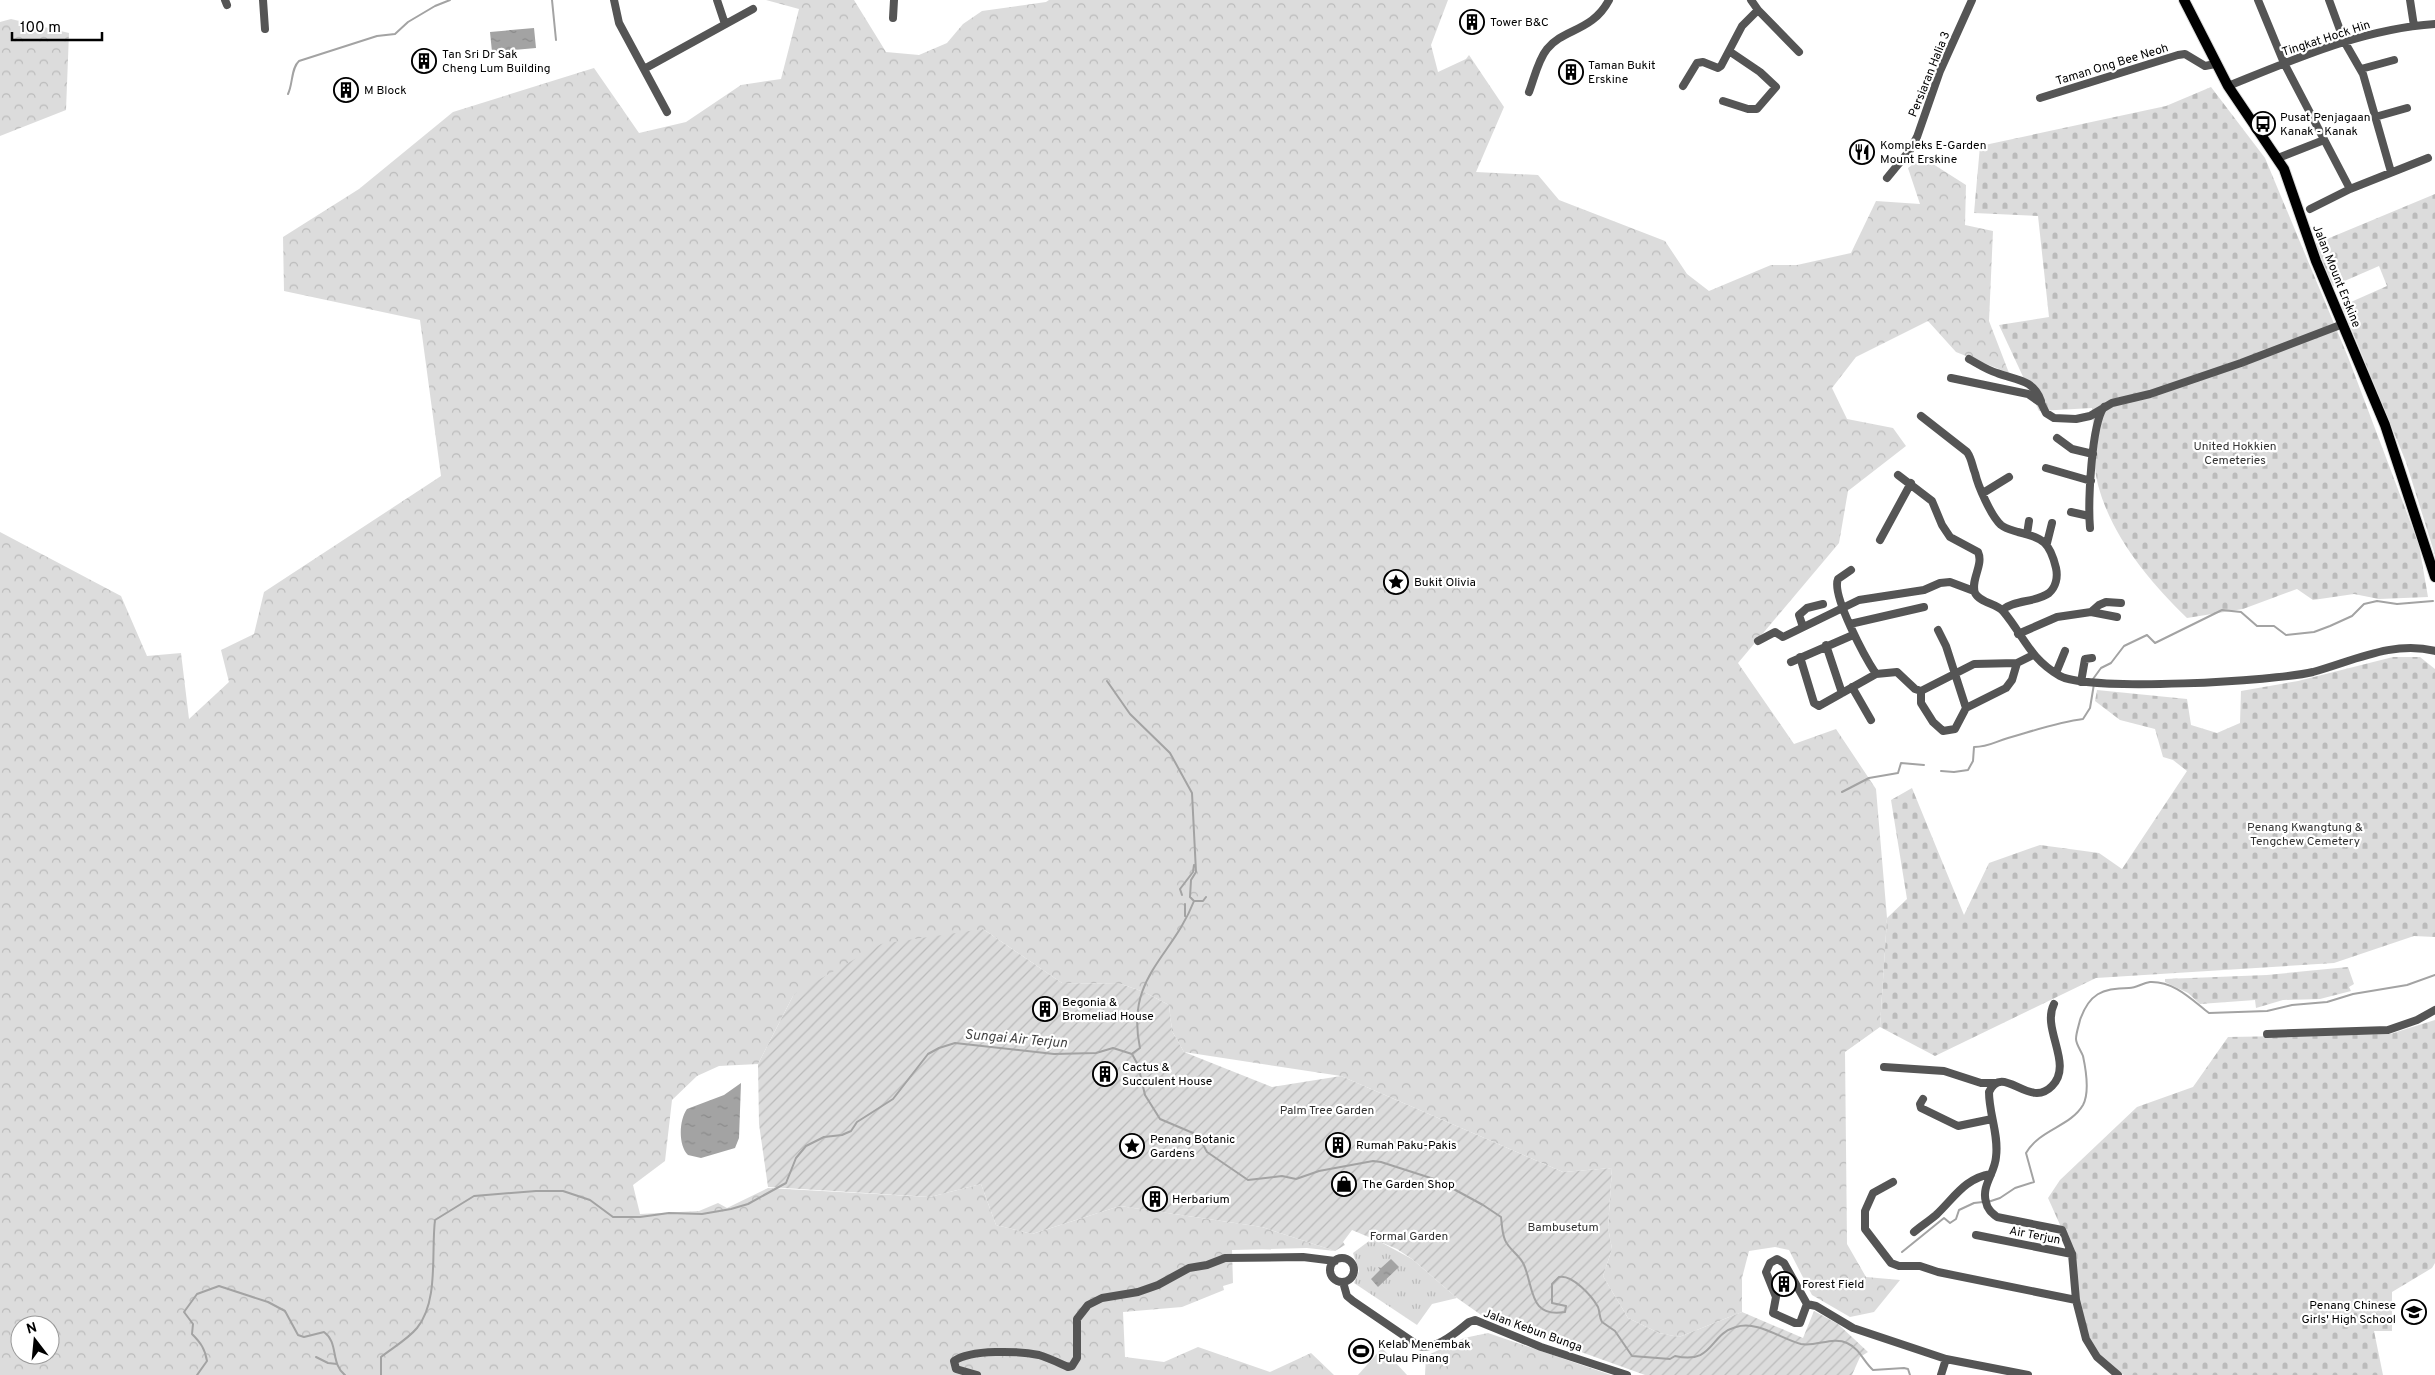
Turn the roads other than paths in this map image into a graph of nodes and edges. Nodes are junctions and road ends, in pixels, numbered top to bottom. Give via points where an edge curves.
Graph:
1 (263, 0) edge
2 (614, 0) edge
3 (717, 0) edge
4 (894, 0) edge
5 (1609, 0) edge
6 (1751, 0) edge
7 (1972, 0) edge
8 (2184, 0) edge
9 (2258, 0) edge
10 (2328, 0) edge
11 (2410, 0) edge
12 (753, 9) dead end
13 (1758, 10) junction
14 (893, 18) dead end
15 (725, 24) junction
16 (2435, 24) edge
17 (2414, 26) junction
18 (265, 29) dead end
19 (2344, 41) junction
20 (1729, 51) junction
21 (1799, 52) dead end
22 (2394, 60) dead end
23 (2284, 63) junction
24 (2215, 64) junction
25 (644, 69) junction
26 (2361, 69) junction
27 (1683, 86) dead end
28 (2228, 86) junction
29 (1529, 92) dead end
30 (2040, 98) dead end
31 (1723, 101) dead end
32 (2407, 108) dead end
33 (667, 112) dead end
34 (2375, 117) junction
35 (2324, 140) junction
36 (2278, 158) junction
37 (2428, 158) dead end
38 (2391, 172) junction
39 (1887, 178) dead end
40 (2350, 189) junction
41 (2310, 209) dead end
42 (2343, 324) junction
43 (1969, 359) dead end
44 (1951, 378) dead end
45 (2041, 403) junction
46 (2106, 406) junction
47 (1921, 416) dead end
48 (2057, 438) dead end
49 (2093, 454) junction
50 (2046, 468) dead end
51 (1898, 475) dead end
52 (2009, 476) dead end
53 (2091, 480) junction
54 (1911, 483) junction
55 (1983, 493) junction
56 (2071, 512) dead end
57 (2089, 516) junction
58 (2029, 520) dead end
59 (2052, 523) dead end
60 (2090, 528) dead end
61 (2027, 534) junction
62 (1880, 540) dead end
63 (2047, 543) junction
64 (1851, 570) dead end
65 (2435, 577) edge
66 (1974, 591) junction
67 (2120, 602) dead end
68 (1823, 604) dead end
69 (1924, 607) dead end
70 (1845, 608) junction
71 (2002, 610) junction
72 (2091, 612) junction
73 (2117, 617) dead end
74 (1850, 624) junction
75 (1804, 627) junction
76 (1938, 630) dead end
77 (2018, 634) junction
78 (1853, 635) junction
79 (1758, 641) dead end
80 (1826, 646) junction
81 (2064, 651) dead end
82 (2435, 651) edge
83 (2033, 656) junction
84 (1800, 657) junction
85 (2092, 658) dead end
86 (1791, 662) dead end
87 (2017, 663) junction
88 (1955, 672) junction
89 (2056, 673) junction
90 (1876, 674) junction
91 (2084, 683) junction
92 (1852, 687) junction
93 (1842, 692) junction
94 (1921, 692) junction
95 (1966, 708) junction
96 (1871, 720) dead end
97 (2054, 1004) dead end
98 (2435, 1010) edge
99 (2267, 1034) dead end
100 (1884, 1067) dead end
101 (1981, 1083) junction
102 (1995, 1083) junction
103 (1989, 1092) junction
104 (1923, 1099) dead end
105 (1992, 1119) junction
106 (1991, 1174) junction
107 (1893, 1182) dead end
108 (1914, 1232) dead end
109 (1976, 1235) dead end
110 (2072, 1254) junction
111 (1335, 1260) junction
112 (1343, 1282) junction
113 (2076, 1300) junction
114 (1807, 1304) junction
115 (1946, 1359) junction
116 (977, 1375) edge
117 (1626, 1375) edge
118 (1941, 1375) edge
119 (2028, 1375) edge
120 (2118, 1375) edge

1 - 18 street
2 - 25 street via 618,23
3 - 15 street
4 - 14 street
5 - 29 street via 1592,22 1547,49
6 - 13 street
7 - 39 street, Persiaran Halia 3 via 1940,71 1917,138
8 - 24 main road, Jalan Mount Erskine
9 - 23 street
10 - 19 street
11 - 17 street
12 - 15 street
13 - 20 street via 1742,26
13 - 21 street
15 - 25 street
16 - 17 street, Tingkat Hock Hin
17 - 19 street, Tingkat Hock Hin
19 - 23 street, Tingkat Hock Hin
19 - 26 street
20 - 27 street via 1720,67 1697,63
20 - 31 street via 1776,87 1757,109
22 - 26 street
23 - 28 street, Tingkat Hock Hin
23 - 35 street
24 - 28 main road, Jalan Mount Erskine
24 - 30 street, Taman Ong Bee Neoh via 2205,66 2184,54 2178,55
25 - 33 street
26 - 34 street
28 - 36 main road, Jalan Mount Erskine
32 - 34 street
34 - 38 street
35 - 36 street
35 - 40 street
36 - 42 main road, Jalan Mount Erskine
37 - 38 street
38 - 40 street
40 - 41 street
42 - 46 street via 2241,363
42 - 65 main road, Jalan Mount Erskine via 2387,432
43 - 45 street via 1997,373 2023,380 2034,388
44 - 45 street via 2028,394
45 - 46 street via 2046,413 2054,418 2090,416
46 - 49 street via 2098,424
47 - 55 street via 1967,452
48 - 49 street via 2072,449
49 - 53 street
50 - 53 street
51 - 54 street
52 - 55 street
53 - 57 street
54 - 62 street
54 - 66 street via 1932,501 1950,537 1978,552
55 - 61 street via 2000,524
56 - 57 street
57 - 60 street
58 - 61 street
59 - 63 street
61 - 63 street
63 - 71 street via 2057,571 2053,589 2046,595 2013,603
64 - 70 street via 1836,583
66 - 70 street via 1950,582 1940,582 1924,590 1859,600
66 - 71 street via 1978,597
67 - 72 street via 2099,605
68 - 75 street via 1799,615
69 - 74 street
70 - 74 street
70 - 75 street
71 - 77 street
72 - 73 street
72 - 77 street via 2057,617
74 - 78 street
75 - 79 street via 1782,637 1771,633
76 - 88 street
77 - 83 street
78 - 80 street
78 - 90 street
80 - 84 street
80 - 93 street
81 - 89 street
82 - 91 street via 2400,647 2310,672 2268,678
83 - 87 street
83 - 89 street
84 - 86 street
84 - 93 street via 1816,704 1822,705
85 - 91 street via 2085,659
87 - 88 street via 1974,664
87 - 95 street via 2006,688
88 - 94 street
88 - 95 street
89 - 91 street
90 - 92 street
90 - 94 street via 1897,672
92 - 93 street
92 - 96 street
94 - 95 street via 1921,703 1933,722 1943,730 1955,729
97 - 102 street via 2052,1021 2060,1066 2053,1085 2044,1092 2032,1093 2009,1082
98 - 99 street via 2418,1020 2388,1030
100 - 101 street via 1944,1070
101 - 102 street
101 - 103 street
102 - 103 street
103 - 105 street
104 - 105 street via 1921,1108 1958,1126
105 - 106 street via 1996,1158
106 - 108 street via 1969,1181
106 - 110 street via 1985,1201 1990,1211 1997,1217 2062,1230
107 - 113 street via 1873,1193 1865,1211 1865,1228 1891,1263 1920,1266
109 - 110 street, Air Terjun
110 - 113 street, Air Terjun
111 - 112 street via 1330,1267 1331,1275
111 - 112 street via 1346,1258 1354,1267 1350,1279
111 - 116 street via 1225,1258 1189,1268 1158,1285 1102,1298 1088,1305 1077,1319 1077,1358 1072,1366 1020,1352 964,1356 954,1361 956,1369
112 - 117 street, Jalan Kebun Bunga via 1347,1296 1353,1301 1420,1346 1428,1347 1475,1320
113 - 120 street, Air Terjun via 2086,1339 2097,1357
114 - 114 street via 1784,1263 1777,1259 1770,1263 1766,1272 1776,1297 1774,1314 1800,1323
114 - 115 street via 1853,1328
115 - 118 street
115 - 119 street

